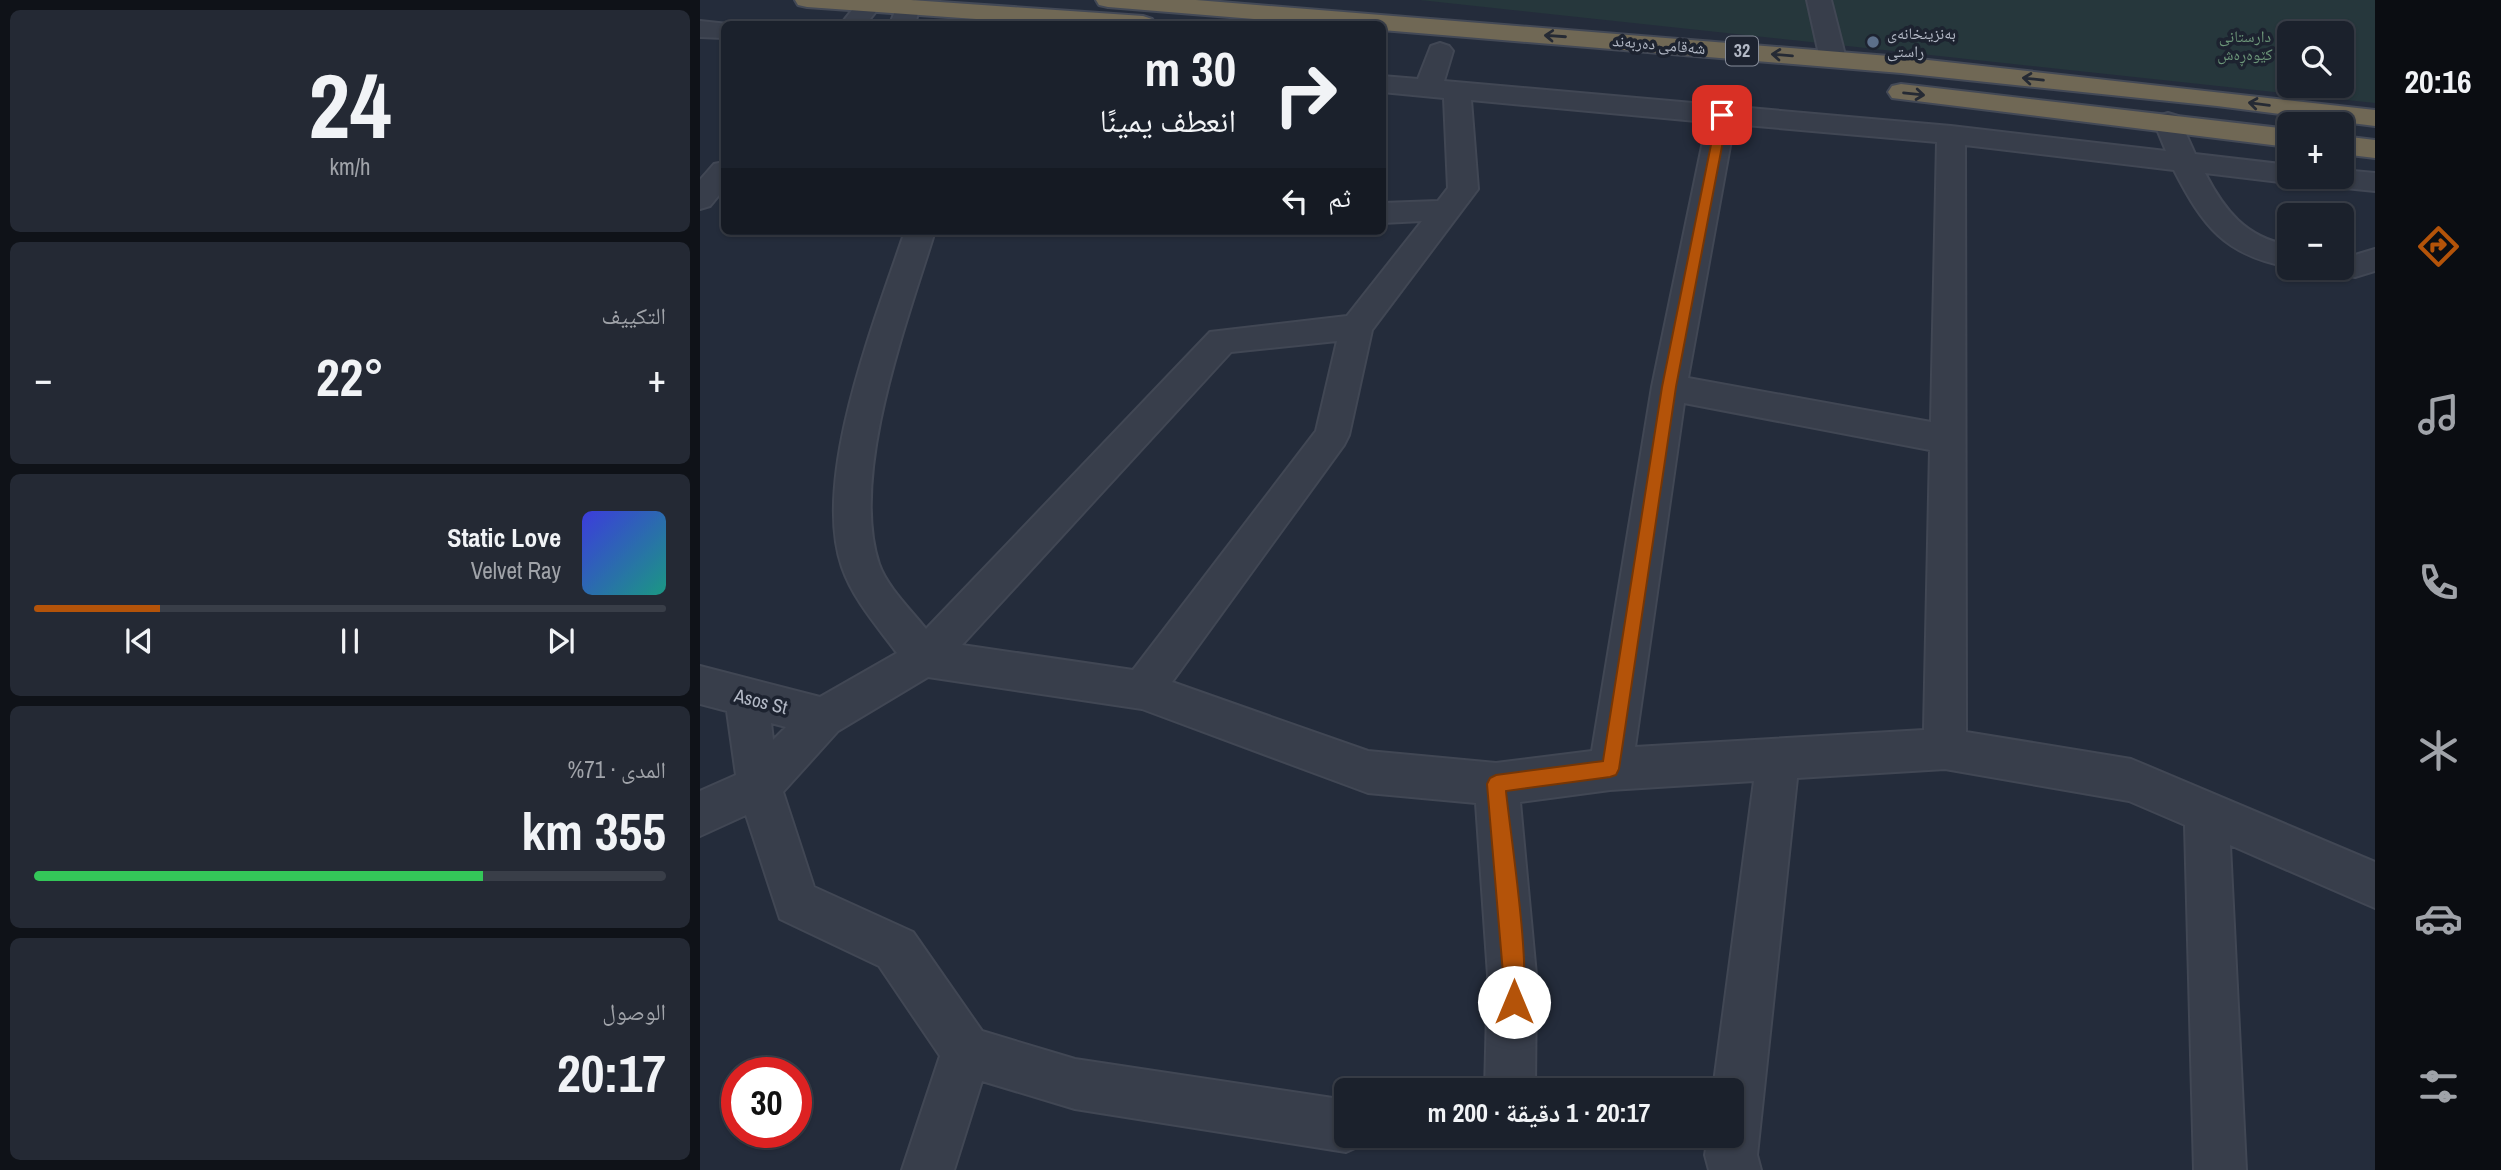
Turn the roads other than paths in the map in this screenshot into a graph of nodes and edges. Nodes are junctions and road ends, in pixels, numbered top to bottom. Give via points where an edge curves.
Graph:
1 (807, 0) edge
2 (1819, 0) edge
3 (870, 4) junction
4 (905, 15) edge
5 (1112, 15) edge
6 (856, 21) edge
7 (1133, 21) edge
8 (1210, 21) edge
9 (1386, 32) edge
10 (1386, 46) edge
11 (1440, 51) junction
12 (1833, 59) junction
13 (1638, 68) dead end
14 (1386, 84) edge
15 (1443, 90) junction
16 (1870, 90) dead end
17 (1722, 115) junction
18 (2375, 118) edge
19 (2168, 122) junction
20 (1951, 135) junction
21 (2277, 136) edge
22 (2354, 148) edge
23 (2374, 153) edge
24 (2185, 165) junction
25 (2277, 173) edge
26 (721, 174) edge
27 (2354, 180) edge
28 (2375, 182) edge
29 (700, 199) edge
30 (1448, 210) junction
31 (1386, 213) edge
32 (919, 235) edge
33 (2277, 252) edge
34 (2375, 260) edge
35 (2354, 266) edge
36 (1356, 327) junction
37 (1669, 387) junction
38 (1947, 439) junction
39 (924, 658) junction
40 (700, 685) edge
41 (1142, 690) junction
42 (746, 697) junction
43 (822, 717) junction
44 (1945, 749) junction
45 (1778, 760) junction
46 (1610, 769) junction
47 (1496, 784) junction
48 (759, 786) junction
49 (2207, 813) junction
50 (700, 814) edge
51 (2375, 885) edge
52 (966, 1051) junction
53 (1511, 1078) edge
54 (1334, 1124) edge
55 (928, 1170) edge
56 (1735, 1170) edge
57 (2220, 1170) edge

1 - 3 highway, شەقامی دەربەند / 32
2 - 12 street
3 - 4 highway, شەقامی دەربەند / 32
3 - 6 street
4 - 5 highway, شەقامی دەربەند / 32
5 - 7 highway, شەقامی دەربەند / 32
8 -> 5 highway, شەقامی دەربەند / 32
12 -> 9 highway, شەقامی دەربەند / 32
10 - 11 highway, شەقامی دەربەند
11 - 13 highway, شەقامی دەربەند
11 - 15 street
18 -> 12 highway, شەقامی دەربەند / 32
14 - 15 street
15 - 17 street
15 - 30 street via 1463,189
16 -> 19 highway
17 - 20 street
17 - 37 street
19 - 21 highway
19 - 24 street
20 - 24 street
20 - 38 street
22 - 23 highway
24 - 25 street
24 - 33 street via 2209,206 2242,241
26 - 29 street
27 - 28 street
30 - 31 street
30 - 36 street
32 - 39 street via 856,445 855,512 860,567
34 - 35 street
36 - 39 street via 1222,341
36 - 41 street via 1332,435
37 - 38 street
37 - 46 street
38 - 44 street
39 - 41 street
39 - 43 street
40 - 42 street, Asos St
41 - 47 street via 1368,772
42 - 43 street, Asos St
42 - 48 street
43 - 48 street
44 - 45 street
44 - 49 street via 2131,780
45 - 46 street
45 - 56 street via 1731,1155
46 - 47 street
47 - 53 street via 1513,959
48 - 50 street
48 - 52 street via 796,903 896,949
49 - 51 street
49 - 57 street
52 - 54 street via 1075,1084
52 - 55 street

